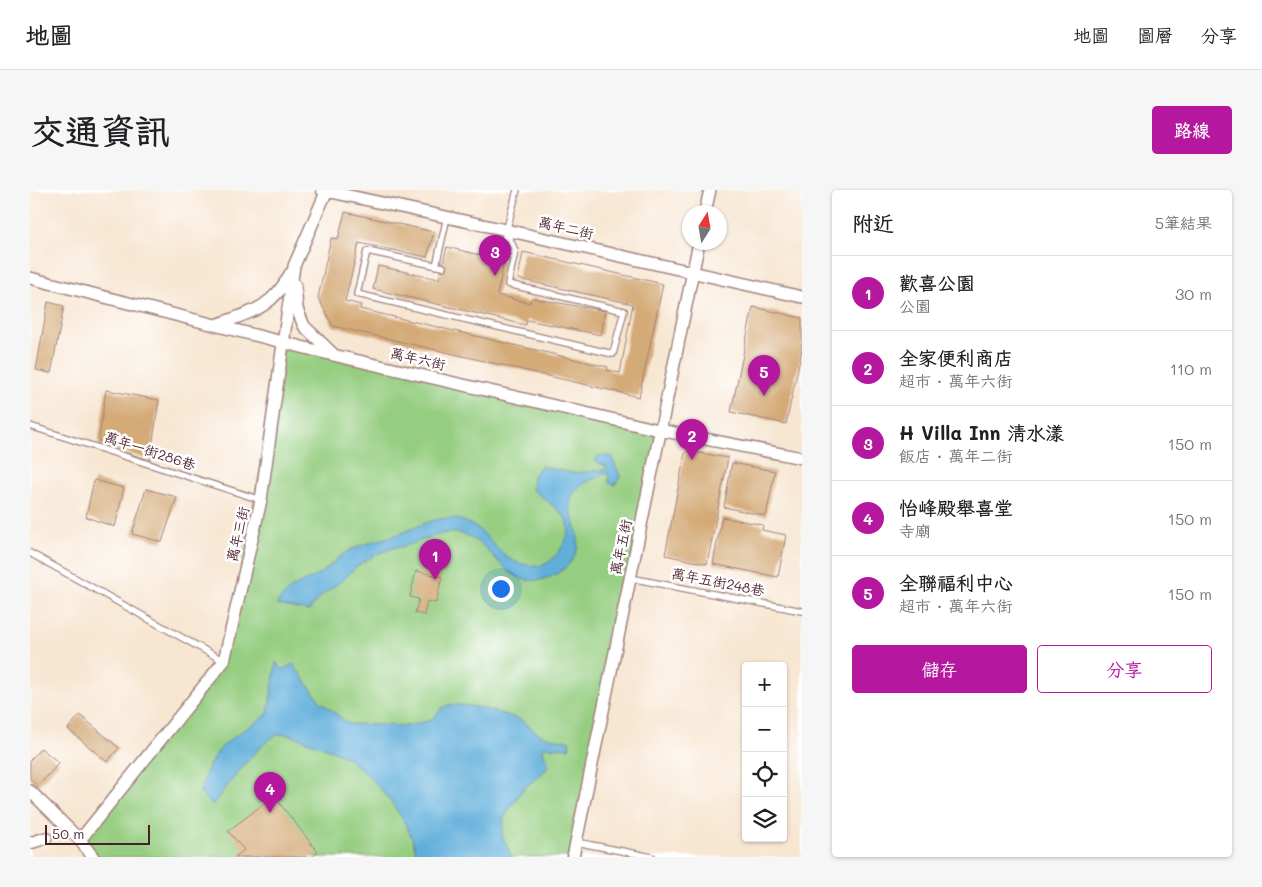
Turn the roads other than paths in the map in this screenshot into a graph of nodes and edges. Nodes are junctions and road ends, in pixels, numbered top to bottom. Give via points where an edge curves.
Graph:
1 (325, 190) edge
2 (517, 190) edge
3 (710, 190) edge
4 (707, 205) edge
5 (447, 217) junction
6 (506, 230) junction
7 (697, 250) edge
8 (499, 259) dead end
9 (294, 266) junction
10 (692, 273) junction
11 (30, 278) edge
12 (802, 297) edge
13 (215, 325) junction
14 (284, 343) junction
15 (334, 355) junction
16 (30, 426) edge
17 (659, 430) junction
18 (802, 458) edge
19 (261, 500) junction
20 (30, 553) edge
21 (630, 578) junction
22 (802, 611) edge
23 (224, 661) junction
24 (30, 791) edge
25 (46, 838) dead end
26 (80, 840) junction
27 (576, 842) junction
28 (30, 843) edge
29 (93, 857) edge
30 (573, 857) edge
31 (652, 857) edge

1 - 5 street, 萬年二街
1 - 9 street, 萬年三街
2 - 6 lane
3 - 4 street
5 - 6 street, 萬年二街
5 - 6 lane via 439,266 366,252 357,294 613,354 624,311 508,284 515,251
6 - 8 lane
6 - 10 street, 萬年二街
7 - 10 street, 萬年五街
9 - 13 street via 268,304
9 - 14 street, 萬年三街
9 - 15 street via 297,309 304,326
10 - 12 street, 萬年二街
10 - 17 street, 萬年五街
11 - 13 street, 萬年六街
13 - 14 street, 萬年六街
14 - 15 street, 萬年六街
14 - 19 street, 萬年三街
15 - 17 street, 萬年六街
16 - 19 lane, 萬年一街286巷
17 - 18 street, 萬年六街
17 - 21 street, 萬年五街
19 - 23 street, 萬年三街
20 - 23 lane
21 - 22 lane, 萬年五街248巷
21 - 27 street, 萬年五街
23 - 26 street, 萬年三街
24 - 26 street
25 - 28 street
26 - 29 street
27 - 30 street, 萬年五街
27 - 31 lane

